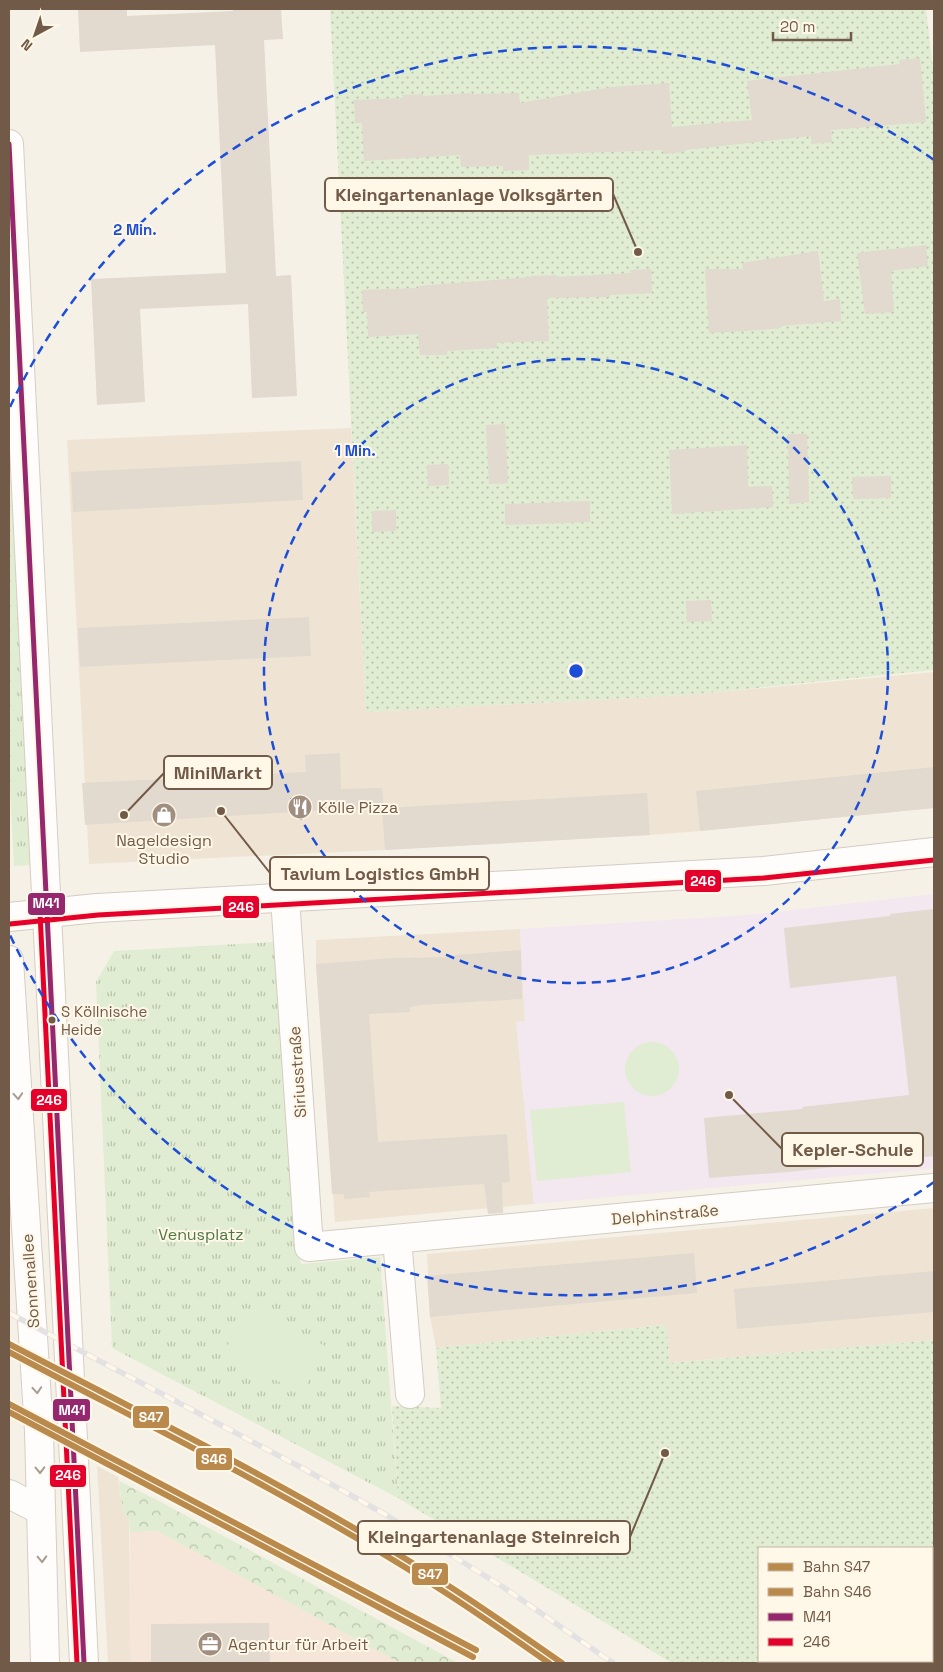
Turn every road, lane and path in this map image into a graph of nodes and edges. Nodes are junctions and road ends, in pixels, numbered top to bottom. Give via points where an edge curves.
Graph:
1 (9, 144) edge
2 (934, 852) edge
3 (285, 898) junction
4 (47, 913) junction
5 (9, 917) edge
6 (9, 960) edge
7 (934, 1188) edge
8 (397, 1239) junction
9 (309, 1247) joint
10 (410, 1394) dead end
11 (9, 1494) edge
12 (40, 1510) junction
13 (45, 1663) edge
14 (84, 1663) edge

1 - 4 main road, Sonnenallee
2 - 3 main road via 764,871
3 - 4 main road
3 - 9 main road, Siriusstraße
4 - 5 main road
4 - 14 main road, Sonnenallee
6 -> 12 main road, Sonnenallee via 39,1431
7 - 8 main road, Delphinstraße
8 - 9 main road, Delphinstraße
8 - 10 main road
11 - 12 main road
12 -> 13 main road, Sonnenallee

